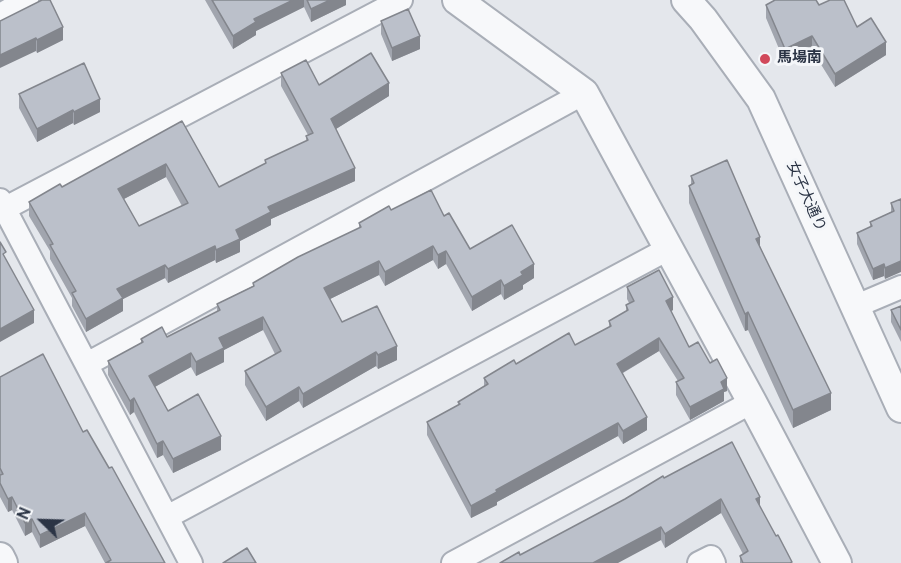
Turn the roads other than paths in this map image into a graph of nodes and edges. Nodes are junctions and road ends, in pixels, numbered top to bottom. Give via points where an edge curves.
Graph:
1 (27, 0) edge
2 (401, 0) edge
3 (457, 0) edge
4 (686, 0) edge
5 (0, 15) edge
6 (584, 93) junction
7 (2, 207) edge
8 (668, 249) junction
9 (901, 287) edge
10 (854, 307) junction
11 (87, 364) junction
12 (752, 402) junction
13 (901, 408) edge
14 (167, 517) junction
15 (0, 557) edge
16 (3, 563) edge
17 (191, 563) edge
18 (453, 563) edge
19 (699, 563) edge
20 (714, 563) edge
21 (837, 563) edge

1 - 5 street
2 - 7 street
3 - 6 street
4 - 10 street, 女子大通り via 761,99
6 - 8 street
6 - 11 street
7 - 11 street
8 - 12 street
8 - 14 street
9 - 10 street
10 - 13 street, 女子大通り
11 - 14 street
12 - 18 street
12 - 21 street
14 - 17 street
15 - 16 street
19 - 20 street via 711,557

